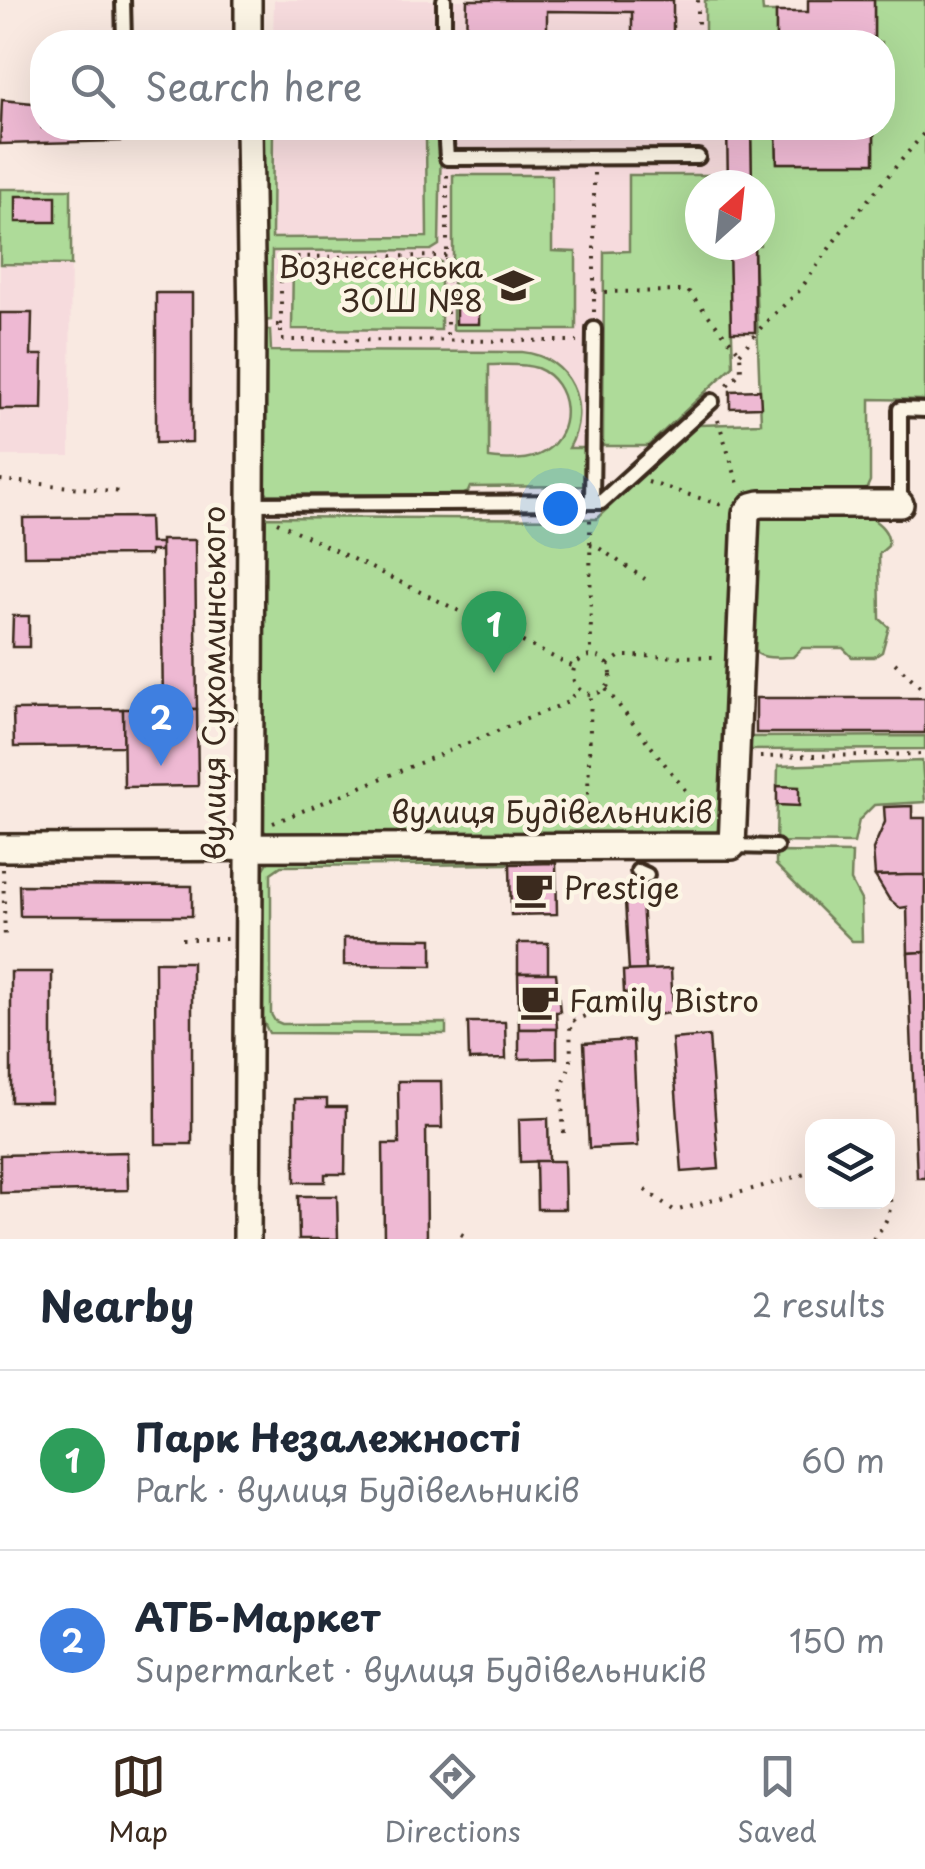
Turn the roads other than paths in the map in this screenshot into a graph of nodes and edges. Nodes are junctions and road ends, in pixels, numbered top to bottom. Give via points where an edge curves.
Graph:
1 (123, 0) edge
2 (248, 0) edge
3 (444, 0) edge
4 (124, 30) edge
5 (248, 30) edge
6 (444, 30) edge
7 (249, 140) edge
8 (446, 140) edge
9 (698, 157) dead end
10 (594, 335) road end
11 (712, 400) road end
12 (925, 410) edge
13 (592, 502) junction
14 (248, 504) junction
15 (900, 504) joint
16 (247, 845) junction
17 (732, 846) junction
18 (776, 847) dead end
19 (1, 848) edge
20 (247, 1239) edge

1 - 4 lane
2 - 5 street
3 - 6 lane
7 - 14 street, вулиця Сухомлинського
8 - 9 lane via 447,158
10 - 13 lane
11 - 13 lane via 601,502
12 - 15 lane via 900,409
13 - 14 lane
14 - 16 street, вулиця Сухомлинського
15 - 17 street, вулиця Будівельників via 760,504 747,512
16 - 17 street, вулиця Будівельників
16 - 19 street, вулиця Будівельників
16 - 20 street, вулиця Сухомлинського
17 - 18 lane

